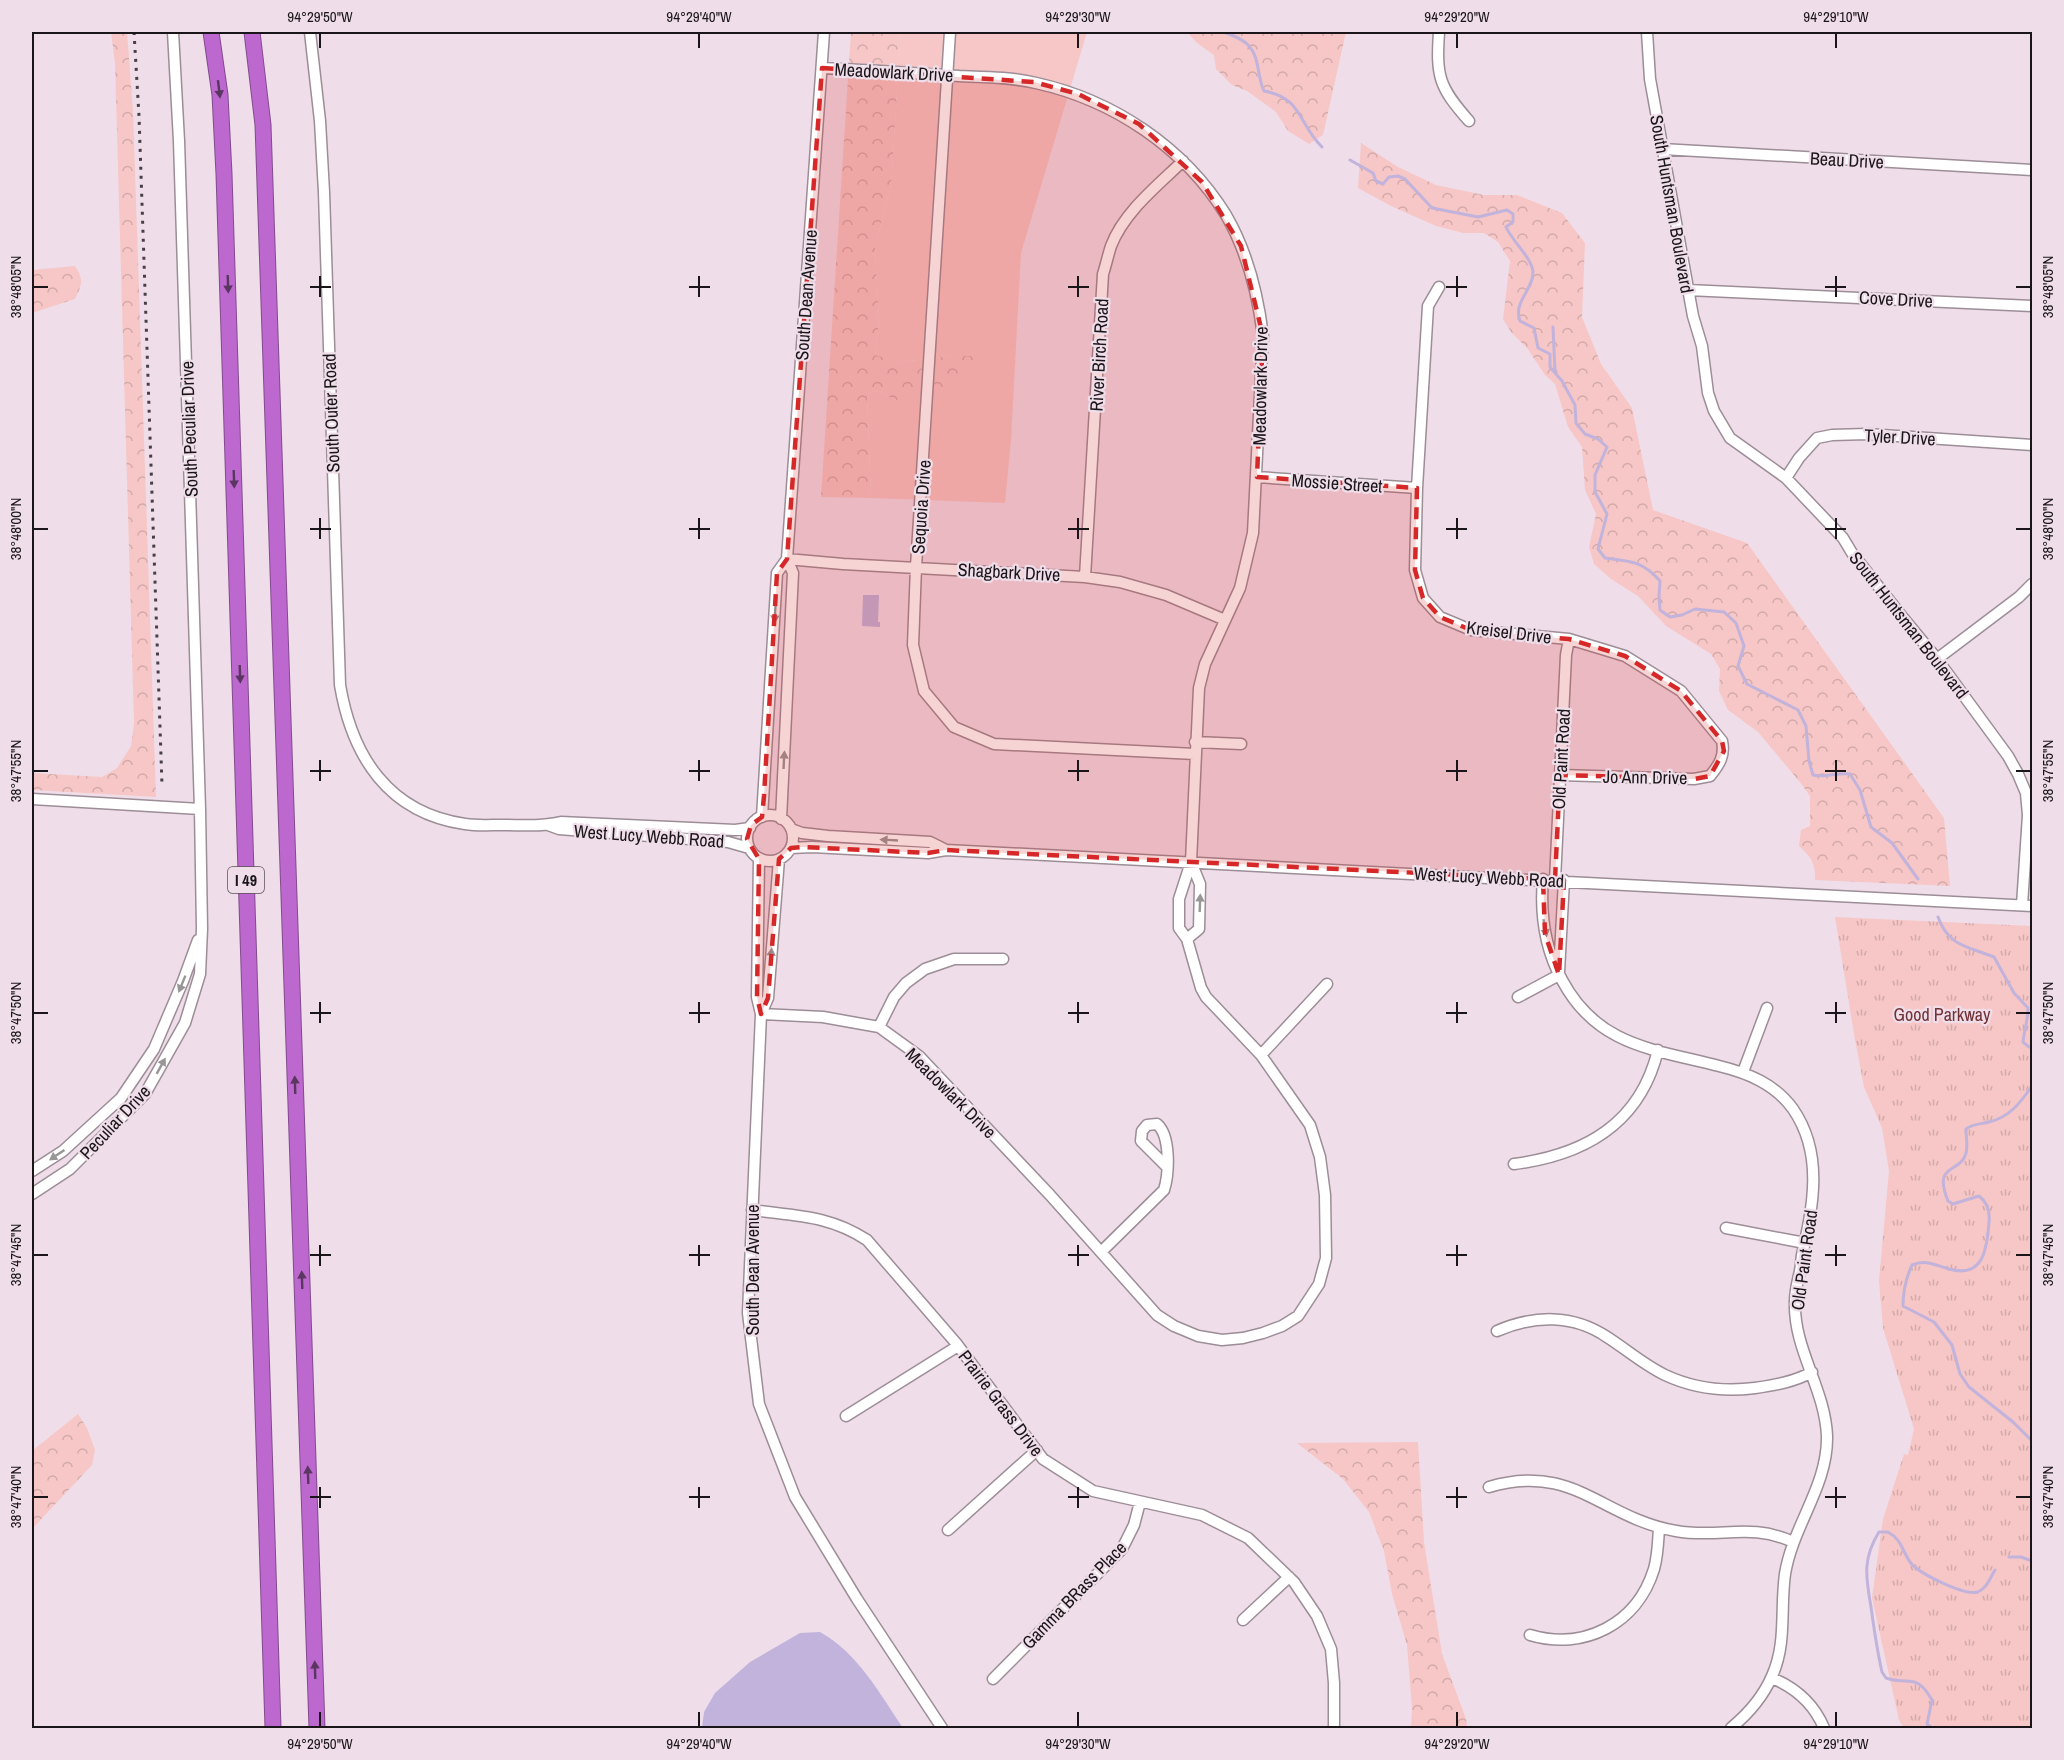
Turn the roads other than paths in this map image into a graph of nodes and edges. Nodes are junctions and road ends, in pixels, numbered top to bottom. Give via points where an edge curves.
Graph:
1 (172, 32) edge
2 (211, 32) edge
3 (252, 32) edge
4 (310, 32) edge
5 (824, 32) edge
6 (950, 32) edge
7 (1437, 32) edge
8 (1647, 32) edge
9 (822, 68) junction
10 (948, 75) junction
11 (1468, 121) dead end
12 (1662, 149) junction
13 (1183, 161) junction
14 (2032, 170) edge
15 (1440, 287) dead end
16 (1688, 290) junction
17 (2032, 306) edge
18 (2032, 445) edge
19 (1257, 477) junction
20 (1786, 478) junction
21 (1417, 488) junction
22 (787, 559) junction
23 (916, 567) junction
24 (1085, 577) junction
25 (2032, 584) edge
26 (1225, 620) junction
27 (1569, 639) junction
28 (1937, 659) junction
29 (1241, 744) dead end
30 (1195, 748) junction
31 (1721, 759) joint
32 (1560, 775) junction
33 (384, 784) joint
34 (32, 799) edge
35 (200, 809) junction
36 (762, 817) junction
37 (781, 819) junction
38 (548, 825) junction
39 (750, 828) junction
40 (791, 829) junction
41 (750, 848) junction
42 (790, 848) junction
43 (946, 850) junction
44 (759, 858) junction
45 (779, 859) junction
46 (1191, 862) junction
47 (1543, 879) junction
48 (1559, 880) junction
49 (2027, 905) edge
50 (202, 929) junction
51 (1187, 939) junction
52 (1003, 959) dead end
53 (1559, 975) junction
54 (1327, 984) dead end
55 (1518, 997) dead end
56 (1767, 1008) dead end
57 (760, 1014) junction
58 (879, 1027) junction
59 (1658, 1050) junction
60 (1261, 1055) junction
61 (1743, 1072) junction
62 (1514, 1164) dead end
63 (1166, 1166) dead end
64 (32, 1171) edge
65 (32, 1194) edge
66 (752, 1210) junction
67 (1726, 1228) dead end
68 (1805, 1243) junction
69 (1101, 1252) junction
70 (1497, 1331) dead end
71 (958, 1346) junction
72 (1812, 1371) junction
73 (846, 1416) dead end
74 (1037, 1450) junction
75 (1489, 1486) dead end
76 (1140, 1502) junction
77 (1659, 1528) junction
78 (948, 1530) dead end
79 (1793, 1542) junction
80 (1289, 1577) junction
81 (1244, 1620) dead end
82 (1530, 1635) dead end
83 (1772, 1678) junction
84 (993, 1679) dead end
85 (273, 1728) edge
86 (317, 1728) edge
87 (942, 1728) edge
88 (1334, 1728) edge
89 (1731, 1728) edge
90 (1824, 1728) edge

1 - 35 street, South Peculiar Drive via 189,412
2 -> 85 highway, I 49 via 220,95 225,186
86 -> 3 highway, I 49 via 263,124
4 - 33 street, South Outer Road via 324,192 339,685 353,737
5 - 9 street, South Dean Avenue
6 - 10 street, Sequoia Drive
7 - 11 street via 1440,78 1450,100
8 - 12 street, South Huntsman Boulevard via 1650,79
9 - 10 street, Meadowlark Drive
9 - 22 street, South Dean Avenue
10 - 13 street, Meadowlark Drive via 1034,82 1078,94 1139,124
10 - 23 street, Sequoia Drive
12 - 14 street, Beau Drive
12 - 16 street, South Huntsman Boulevard
13 - 19 street, Meadowlark Drive via 1226,215 1241,246 1259,305 1263,336
13 - 24 street, River Birch Road via 1124,223 1111,245 1103,274
15 - 21 street, Kreisel Drive via 1428,306
16 - 17 street, Cove Drive
16 - 20 street, South Huntsman Boulevard via 1702,345 1708,393 1720,424 1730,438
18 - 20 street, Tyler Drive via 1832,435 1817,438
19 - 21 street, Mossie Street
19 - 26 street, Meadowlark Drive via 1248,559
20 - 28 street, South Huntsman Boulevard via 1843,538
21 - 27 street, Kreisel Drive via 1415,570 1423,598 1440,617 1471,630
22 - 23 street, Shagbark Drive
22 -> 36 street, South Dean Avenue via 777,573
37 -> 22 street, South Dean Avenue via 793,573
23 - 24 street, Shagbark Drive
23 - 30 street, Sequoia Drive via 914,645 924,691 954,727 994,744
24 - 26 street, Shagbark Drive via 1166,595
25 - 28 street
26 - 30 street, Meadowlark Drive via 1199,688
27 - 31 street, Kreisel Drive via 1625,656 1681,691 1722,741
27 - 32 street, Old Paint Road
28 - 49 street, South Huntsman Boulevard via 2008,756 2026,793
29 - 30 street, Sequoia Drive
30 - 46 street, Meadowlark Drive
31 - 32 street, Jo Ann Drive via 1710,776 1694,779
32 - 48 street, Old Paint Road
33 - 38 street, West Lucy Webb Road via 416,808 451,822
34 - 35 street
35 - 50 street, Peculiar Drive
36 - 37 street
36 - 39 street
37 - 40 street
38 - 39 street, West Lucy Webb Road via 561,822
38 - 41 street, West Lucy Webb Road via 729,842
39 - 41 street
40 - 42 street
43 -> 40 street, West Lucy Webb Road via 930,842 820,836
41 - 44 street
42 - 43 street, West Lucy Webb Road via 928,853
42 - 45 street
43 - 46 street, West Lucy Webb Road
44 - 45 street
44 - 57 street, South Dean Avenue
57 -> 45 street, South Dean Avenue via 768,998
46 - 47 street, West Lucy Webb Road
46 - 51 street, Meadowlark Drive via 1179,899 1179,928
51 -> 46 street via 1199,929 1200,884
47 - 48 street, West Lucy Webb Road
47 -> 53 street, Old Paint Road via 1545,934
48 - 49 street, West Lucy Webb Road
48 - 53 street, Old Paint Road
50 -> 64 street, Peculiar Drive via 154,1049 121,1098 63,1151
65 -> 50 street, Peculiar Drive via 70,1169 145,1094 185,1023 200,974
51 - 60 street, Meadowlark Drive via 1206,997
52 - 58 street via 954,959 925,969 894,997
53 - 55 street
53 - 59 street, Old Paint Road via 1571,997 1597,1024 1624,1041
54 - 60 street
56 - 61 street
57 - 58 street, Meadowlark Drive via 823,1017
57 - 66 street, South Dean Avenue
58 - 69 street, Meadowlark Drive via 919,1056
59 - 61 street, Old Paint Road
59 - 62 street via 1639,1098 1611,1128 1558,1156
60 - 69 street, Meadowlark Drive via 1310,1125 1320,1157 1326,1258 1319,1284 1298,1316 1282,1326 1243,1338 1198,1336 1157,1315
61 - 68 street, Old Paint Road via 1781,1095 1808,1138 1813,1194
63 - 69 street via 1164,1190
66 - 71 street, Prairie Grass Drive via 827,1220 867,1240
66 - 87 street, South Dean Avenue via 748,1313 759,1404 795,1497
67 - 68 street
68 - 72 street, Old Paint Road via 1797,1282 1796,1320
70 - 72 street via 1543,1318 1575,1322 1605,1335 1665,1375 1705,1387 1743,1389 1780,1384
71 - 73 street
71 - 74 street, Prairie Grass Drive
72 - 79 street, Old Paint Road via 1826,1418 1826,1455 1816,1494
74 - 76 street, Prairie Grass Drive via 1043,1459 1093,1491
74 - 78 street
75 - 77 street via 1521,1480 1559,1483
76 - 80 street, Prairie Grass Drive via 1202,1515 1248,1538
76 - 84 street, Gamma BRass Place via 1122,1549
77 - 79 street via 1701,1534 1754,1531
77 - 82 street via 1653,1571 1625,1614 1602,1631 1576,1640
79 - 83 street, Old Paint Road via 1785,1574 1782,1646
80 - 81 street
80 - 88 street, Prairie Grass Drive via 1317,1616 1330,1649
83 - 89 street, Old Paint Road via 1758,1702
83 - 90 street via 1807,1701

